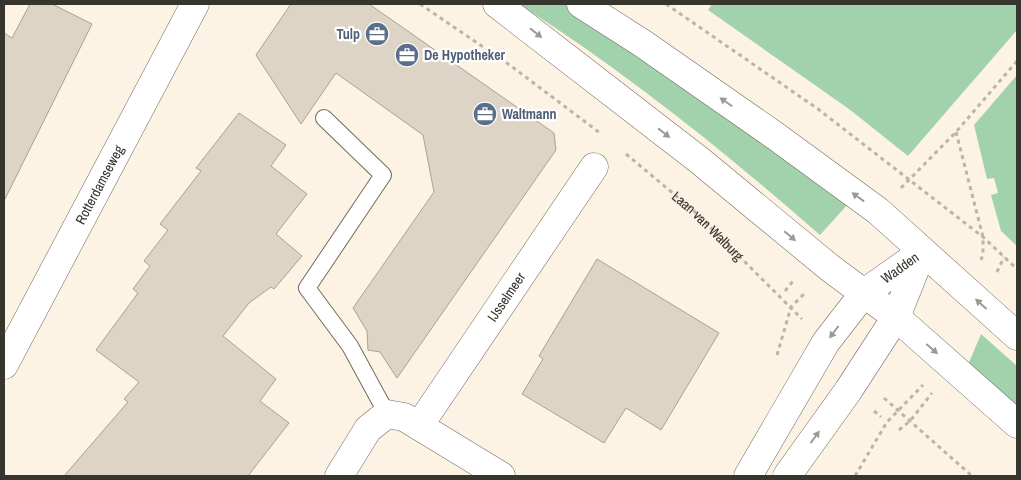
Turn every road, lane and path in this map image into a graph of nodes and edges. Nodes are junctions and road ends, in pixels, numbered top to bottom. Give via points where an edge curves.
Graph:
1 (195, 4) edge
2 (420, 4) edge
3 (497, 4) edge
4 (581, 4) edge
5 (666, 4) edge
6 (1017, 61) edge
7 (324, 118) dead end
8 (956, 132) dead end
9 (604, 136) dead end
10 (619, 148) dead end
11 (594, 167) dead end
12 (922, 252) junction
13 (1017, 269) edge
14 (864, 293) junction
15 (896, 317) junction
16 (1017, 336) edge
17 (826, 342) junction
18 (4, 365) edge
19 (858, 374) junction
20 (898, 410) junction
21 (387, 414) junction
22 (1017, 424) edge
23 (419, 426) junction
24 (339, 476) edge
25 (501, 476) edge
26 (748, 476) edge
27 (787, 476) edge
28 (854, 476) edge
29 (972, 476) edge

1 - 18 street, Rotterdamseweg
2 - 9 path via 511,66
3 -> 14 street
12 -> 4 street via 878,211 790,146
5 - 13 path via 818,109 983,237
6 - 8 path
7 - 21 lane via 383,175 307,288 350,346
10 - 17 path, Laan van Walburg via 694,210
11 - 23 street, IJsselmeer
12 - 14 street, Wadden
12 - 15 street, Wadden
16 -> 12 street
14 - 15 street
14 -> 17 street, Wadden
15 - 19 street, Wadden
15 -> 22 street
17 - 26 street, Wadden
19 - 20 path
27 -> 19 street, Wadden
20 - 28 path
20 - 29 path
21 - 23 street via 404,417
21 - 24 street via 368,429
23 - 25 street

